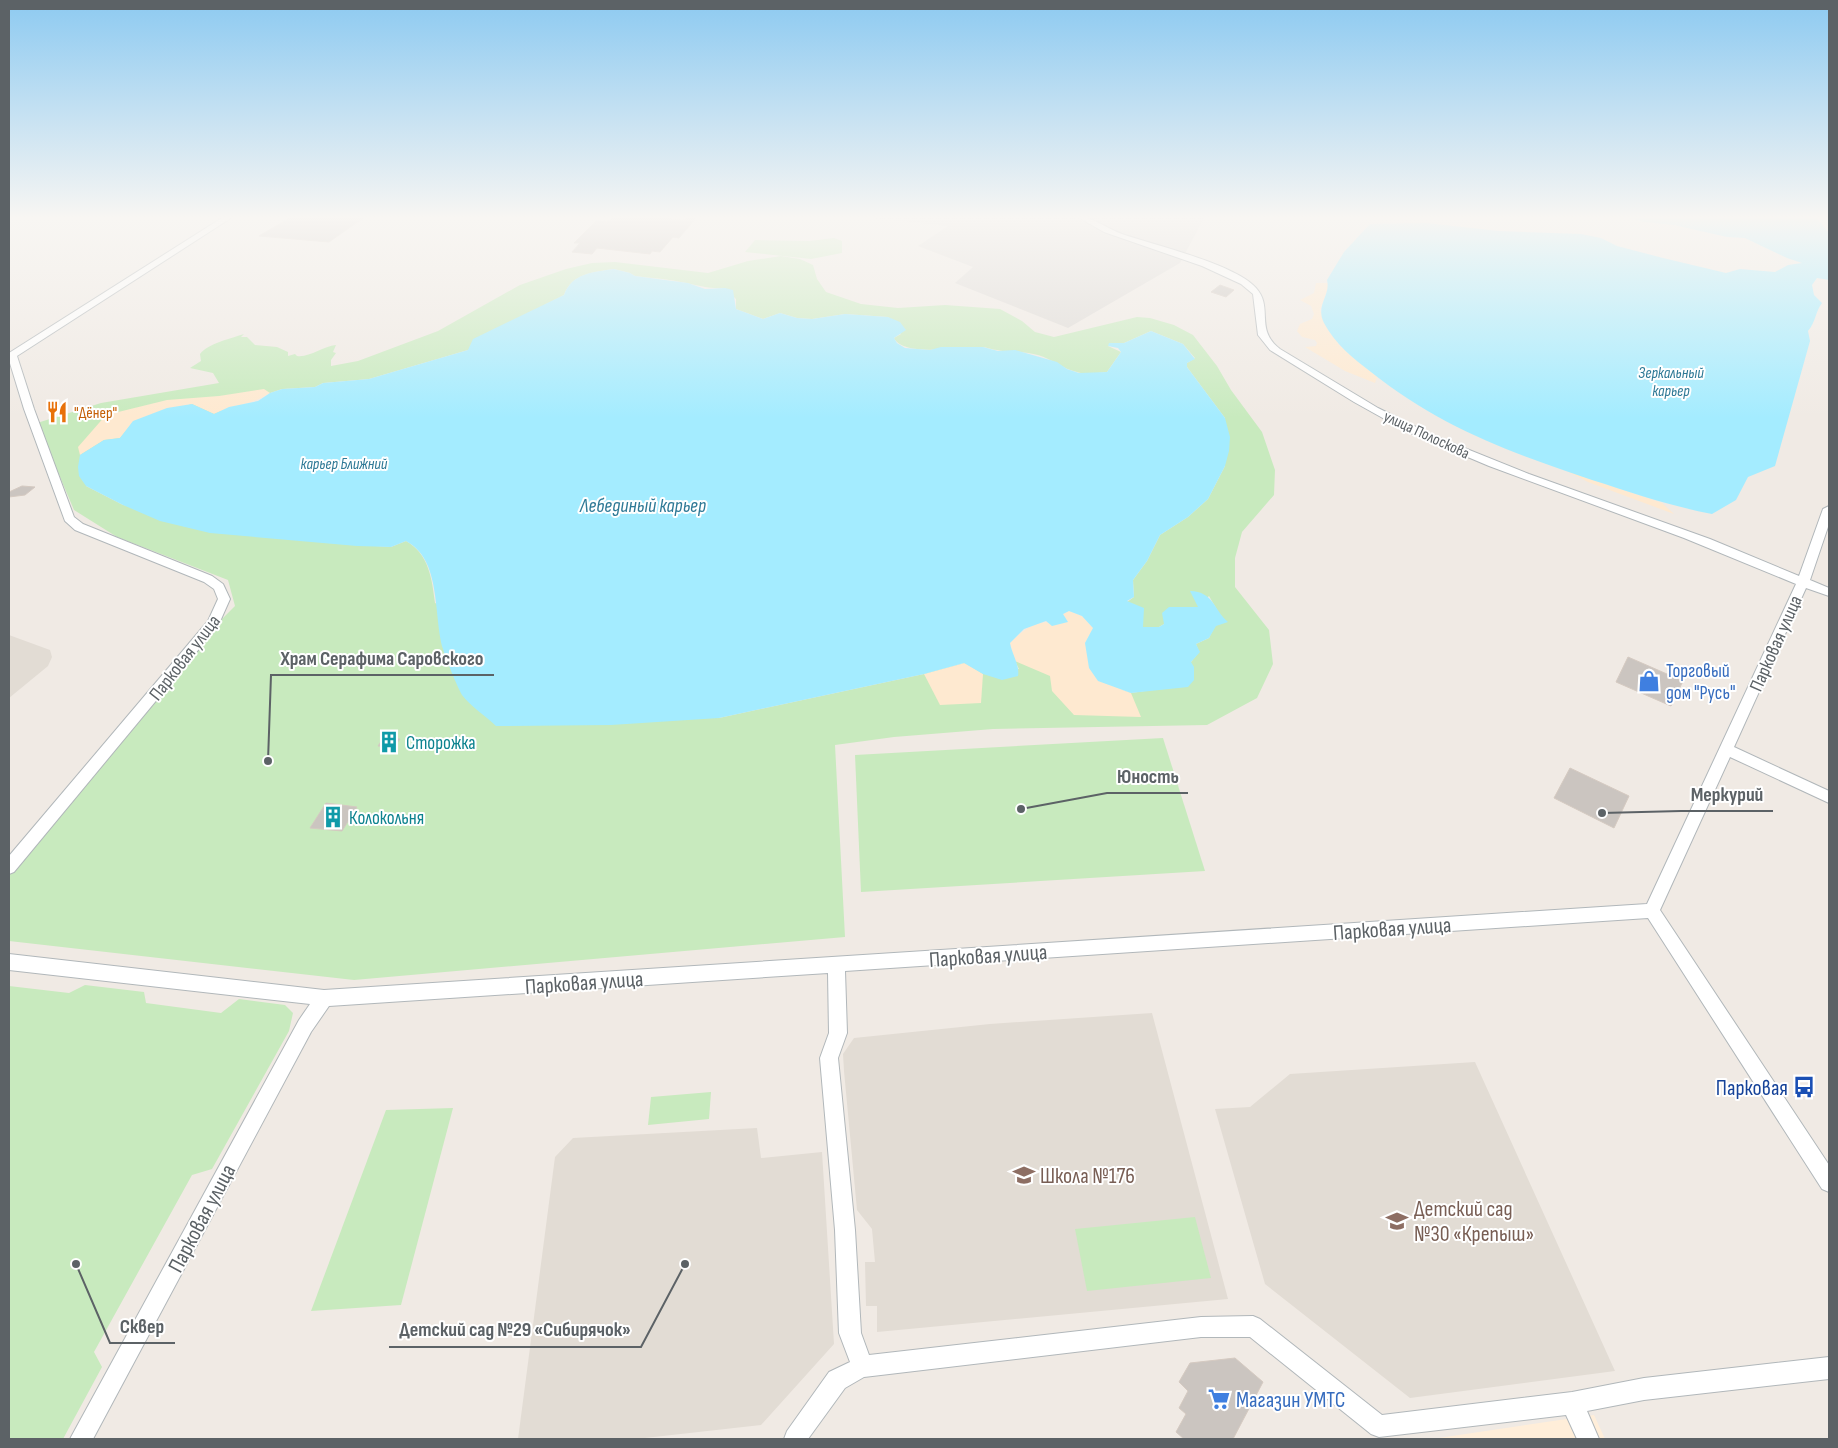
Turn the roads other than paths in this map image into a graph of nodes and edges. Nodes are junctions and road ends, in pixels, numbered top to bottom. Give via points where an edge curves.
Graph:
1 (123, 284) edge
2 (1246, 284) edge
3 (10, 355) edge
4 (1829, 509) edge
5 (1803, 582) junction
6 (1829, 592) edge
7 (1727, 750) junction
8 (1829, 797) edge
9 (9, 867) edge
10 (1652, 911) junction
11 (9, 962) edge
12 (836, 965) junction
13 (324, 998) junction
14 (1829, 1182) edge
15 (862, 1368) junction
16 (1829, 1368) edge
17 (1572, 1403) junction
18 (81, 1439) edge
19 (795, 1439) edge
20 (1588, 1439) edge

1 - 3 street
2 - 5 street, улица Полоскова via 1260,298 1260,325 1268,343 1365,404 1476,457 1741,555
3 - 9 street, Парковая улица via 69,518 79,527 208,579 219,586 224,599 209,629
4 - 5 street, Парковая улица
5 - 6 street, улица Полоскова
5 - 7 street, Парковая улица
7 - 8 street
7 - 10 street, Парковая улица
10 - 12 street, Парковая улица
10 - 14 street
11 - 13 street, Парковая улица
12 - 13 street, Парковая улица
12 - 15 street via 838,1033 829,1058 845,1230 850,1333
13 - 18 street, Парковая улица via 305,1026
15 - 17 street via 1201,1328 1253,1326 1379,1426
15 - 19 street via 837,1380
16 - 17 street via 1644,1389
17 - 20 street

